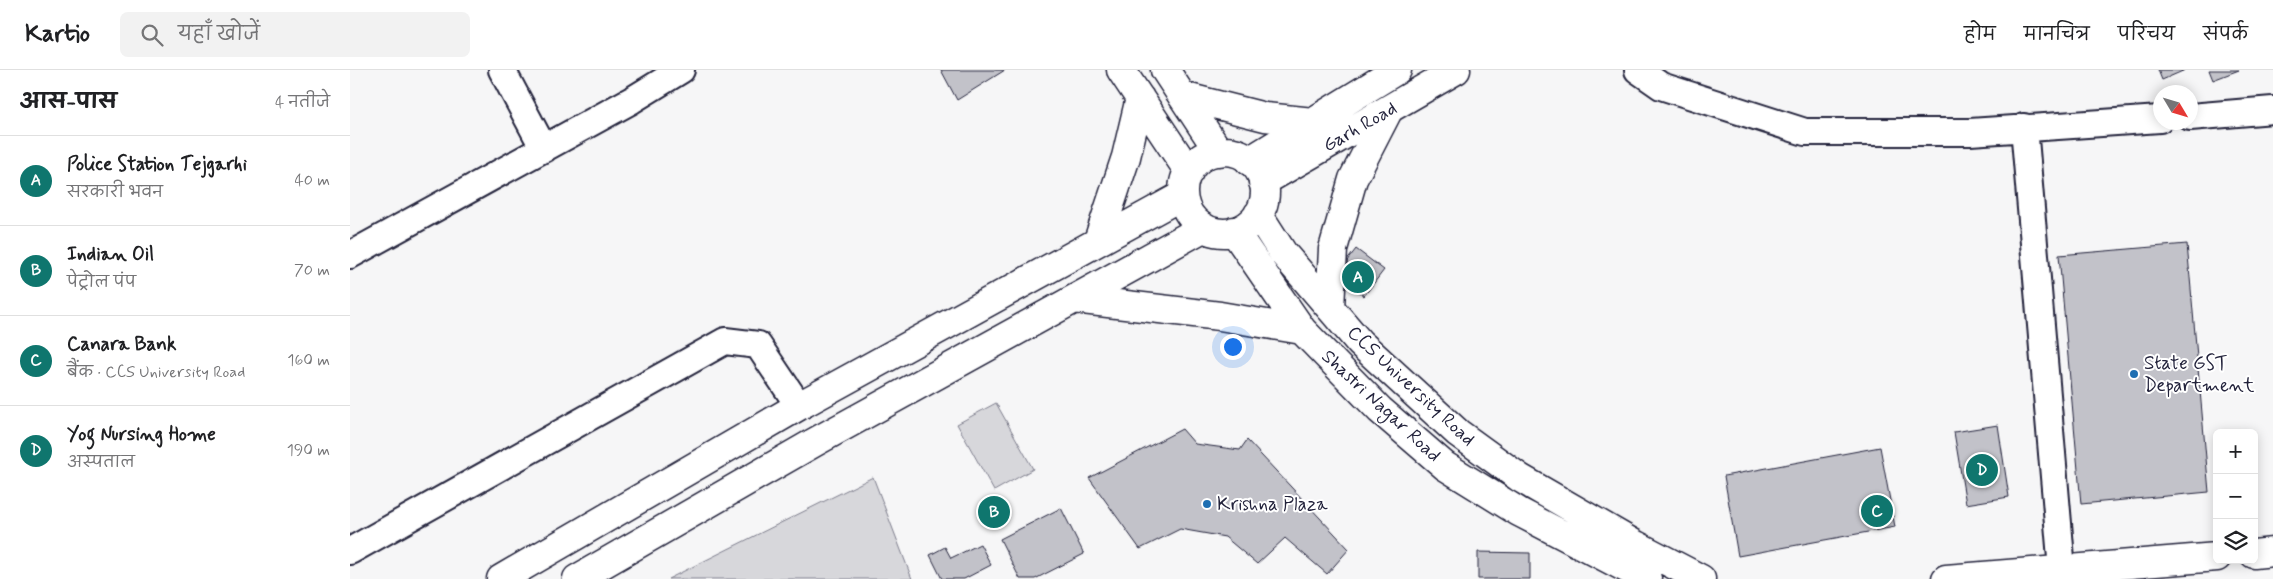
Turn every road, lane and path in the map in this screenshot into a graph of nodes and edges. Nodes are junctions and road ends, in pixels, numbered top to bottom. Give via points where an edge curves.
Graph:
1 (502, 70) edge
2 (681, 70) edge
3 (1121, 70) edge
4 (1165, 70) edge
5 (1397, 70) edge
6 (1456, 70) edge
7 (1638, 70) edge
8 (1182, 96) junction
9 (1140, 98) junction
10 (2273, 110) edge
11 (1388, 111) junction
12 (2198, 116) edge
13 (2153, 119) edge
14 (1313, 122) junction
15 (2024, 127) junction
16 (544, 149) junction
17 (1219, 152) junction
18 (1256, 172) junction
19 (1186, 183) junction
20 (1258, 214) junction
21 (1203, 228) junction
22 (1234, 231) junction
23 (1098, 241) junction
24 (350, 255) edge
25 (1074, 299) junction
26 (1330, 308) junction
27 (1302, 330) junction
28 (799, 406) junction
29 (350, 551) edge
30 (2273, 552) edge
31 (2258, 554) edge
32 (2213, 557) edge
33 (2062, 570) junction
34 (501, 579) edge
35 (577, 579) edge
36 (1647, 579) edge
37 (1701, 579) edge
38 (1946, 579) edge

1 - 16 street
2 - 16 street
3 - 9 main road
4 - 8 main road
5 - 14 main road, Garh Road
6 - 11 main road, Garh Road
7 - 15 street via 1661,86 1805,132 1970,132
8 - 14 main road via 1265,117
8 - 17 main road
9 - 19 main road
9 - 23 main road via 1126,157
10 - 12 street
11 - 18 main road, Garh Road
11 - 26 main road via 1351,188 1333,250
13 - 15 street
14 - 18 main road, Garh Road
15 - 33 street
16 - 24 street
17 - 18 main road via 1241,155
17 - 19 main road via 1201,159
18 - 20 main road via 1264,200
19 - 21 main road via 1186,208
19 - 23 main road
20 - 22 main road via 1252,223
20 - 26 main road, CCS University Road via 1283,253
21 - 22 main road via 1215,232
21 - 25 main road
22 - 27 main road, Shastri Nagar Road
23 - 28 main road
25 - 27 main road via 1220,316
25 - 35 main road via 815,442
26 - 37 main road, CCS University Road via 1360,344 1458,433 1520,478
27 - 36 main road, Shastri Nagar Road via 1380,410 1445,466 1519,512
28 - 29 street via 758,345 724,340
28 - 34 main road
30 - 31 main road
32 - 33 main road
33 - 38 main road

